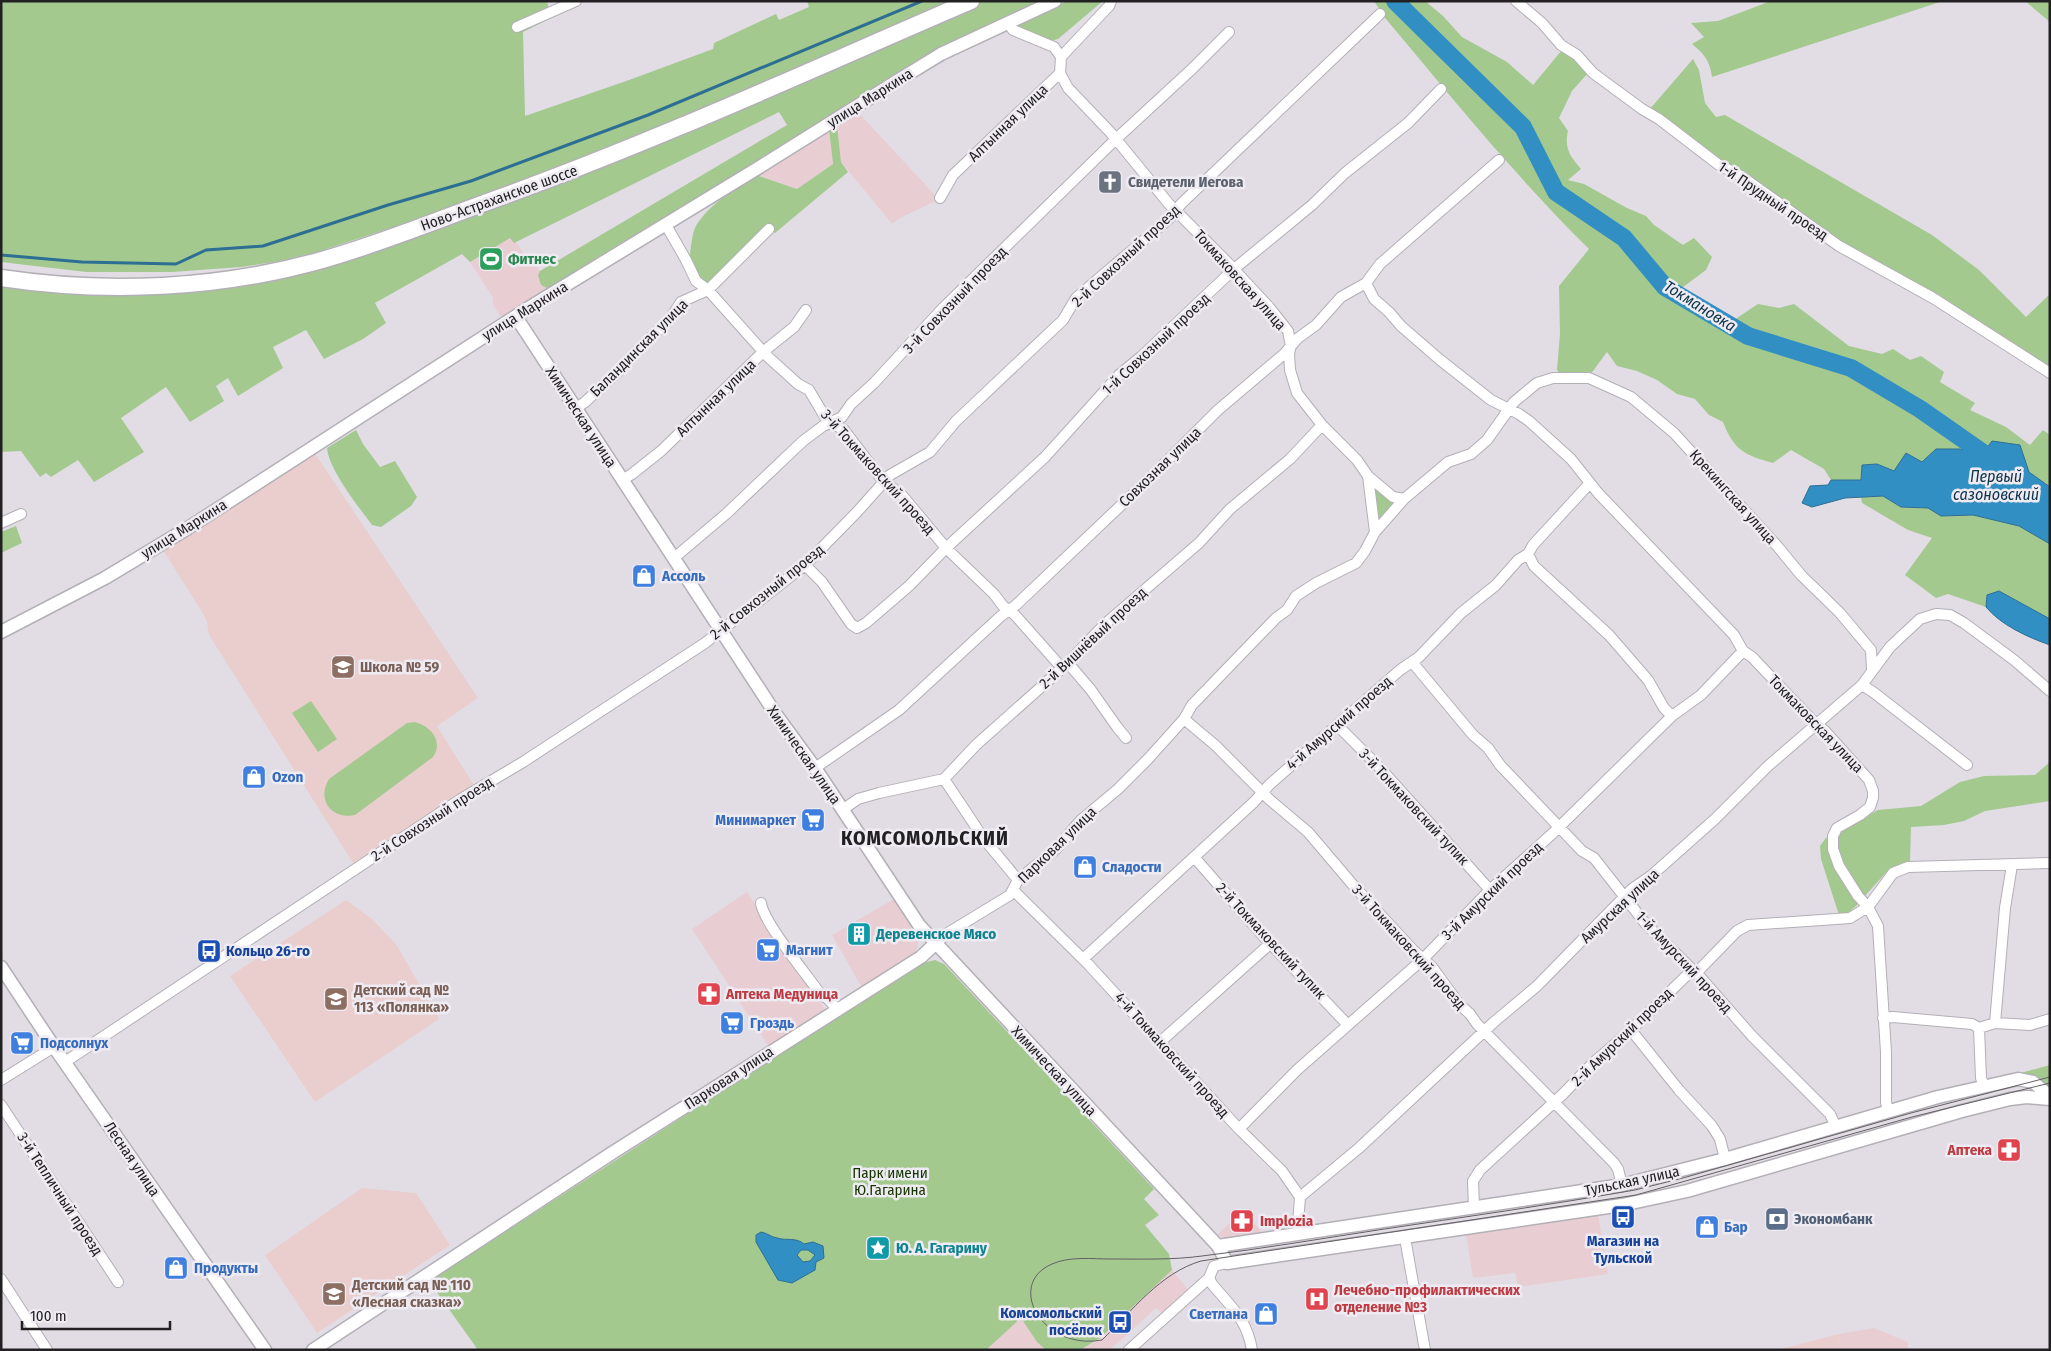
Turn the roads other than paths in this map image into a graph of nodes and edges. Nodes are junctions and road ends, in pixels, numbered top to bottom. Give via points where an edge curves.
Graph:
1 (576, 1) edge
2 (971, 1) edge
3 (1055, 1) edge
4 (1111, 1) edge
5 (1516, 1) edge
6 (1380, 14) dead end
7 (1008, 23) junction
8 (517, 27) dead end
9 (1229, 32) dead end
10 (1061, 57) junction
11 (1060, 73) junction
12 (1442, 89) dead end
13 (1116, 139) junction
14 (1499, 160) dead end
15 (940, 198) dead end
16 (1175, 210) junction
17 (666, 225) junction
18 (769, 229) dead end
19 (1234, 269) junction
20 (1, 278) edge
21 (1366, 282) junction
22 (708, 290) junction
23 (806, 310) dead end
24 (516, 317) junction
25 (1291, 346) junction
26 (764, 351) junction
27 (2050, 373) edge
28 (1553, 378) joint
29 (575, 409) junction
30 (1508, 409) junction
31 (830, 422) junction
32 (1322, 425) junction
33 (1368, 476) junction
34 (622, 480) junction
35 (884, 481) junction
36 (1590, 483) junction
37 (1404, 499) junction
38 (21, 514) dead end
39 (1, 523) edge
40 (1375, 532) junction
41 (946, 548) junction
42 (1528, 554) junction
43 (674, 558) junction
44 (805, 565) junction
45 (1008, 611) junction
46 (720, 630) junction
47 (1, 632) edge
48 (1743, 651) junction
49 (1412, 662) junction
50 (1065, 666) junction
51 (1872, 670) junction
52 (1862, 685) junction
53 (2050, 691) edge
54 (1672, 716) junction
55 (1184, 719) junction
56 (1817, 725) junction
57 (1338, 726) junction
58 (1126, 738) dead end
59 (1967, 765) dead end
60 (815, 768) junction
61 (944, 779) junction
62 (1263, 793) junction
63 (842, 810) junction
64 (1560, 826) junction
65 (1194, 857) junction
66 (2048, 863) edge
67 (2012, 865) junction
68 (1018, 880) junction
69 (1013, 890) junction
70 (1490, 890) junction
71 (1625, 897) junction
72 (761, 903) dead end
73 (1868, 907) junction
74 (1271, 943) junction
75 (935, 944) junction
76 (1083, 959) junction
77 (1423, 959) junction
78 (1, 966) edge
79 (1694, 971) junction
80 (837, 1009) junction
81 (1883, 1018) junction
82 (2050, 1019) edge
83 (1995, 1023) junction
84 (1347, 1024) junction
85 (1979, 1028) junction
86 (1631, 1030) junction
87 (1485, 1031) junction
88 (1160, 1042) junction
89 (54, 1047) junction
90 (65, 1062) junction
91 (1, 1080) edge
92 (1984, 1086) junction
93 (2050, 1099) edge
94 (1554, 1102) junction
95 (1, 1105) edge
96 (1888, 1112) junction
97 (1836, 1127) junction
98 (1238, 1128) junction
99 (1725, 1158) junction
100 (1622, 1185) junction
101 (1300, 1197) junction
102 (1474, 1207) junction
103 (1300, 1234) junction
104 (1405, 1238) junction
105 (1218, 1246) junction
106 (1227, 1263) junction
107 (1, 1278) edge
108 (1209, 1278) junction
109 (118, 1282) dead end
110 (321, 1348) edge
111 (47, 1350) edge
112 (265, 1350) edge
113 (1129, 1350) edge
114 (1252, 1350) edge
115 (1425, 1350) edge

1 - 8 street
2 - 20 main road, Ново-Астраханское шоссе via 570,172 322,260 244,276 172,285 85,287
3 - 7 street, улица Маркина
4 - 10 street
5 - 27 street, 1-й Прудный проезд via 1593,73 1719,165 1741,176 1839,246 1933,298
6 - 16 street, 2-й Совхозный проезд
7 - 10 street via 1013,30 1054,47
7 - 17 street, улица Маркина via 926,63
9 - 13 street, 3-й Совхозный проезд
10 - 11 street
11 - 13 street, Токмаковская улица via 1068,88
11 - 15 street, Алтынная улица via 953,175
12 - 19 street, 1-й Совхозный проезд via 1408,123
13 - 16 street, Токмаковская улица
13 - 31 street, 3-й Совхозный проезд via 943,308 842,417
14 - 21 street, Совхозная улица via 1380,264
16 - 19 street, Токмаковская улица
16 - 35 street, 2-й Совхозный проезд via 1171,217 1076,298 1063,320 956,421 930,452 890,474
17 - 22 street, 3-й Токмаковский проезд via 696,281
17 - 24 street, улица Маркина
18 - 22 street, Баландинская улица
19 - 25 street, Токмаковская улица via 1288,331
19 - 41 street, 1-й Совхозный проезд via 1119,375 1045,457
21 - 25 street, Совхозная улица via 1341,297
21 - 30 street, Токмаковская улица via 1374,299 1439,360 1490,400
22 - 26 street, 3-й Токмаковский проезд
22 - 29 street, Баландинская улица via 681,302 670,319 621,369
23 - 26 street, Алтынная улица via 794,327
24 - 29 street, Химическая улица
24 - 47 street, улица Маркина via 188,528 105,578
25 - 32 street via 1288,353 1293,384
25 - 45 street, Совхозная улица via 1218,410
26 - 31 street, 3-й Токмаковский проезд via 798,384 809,390
26 - 34 street, Алтынная улица via 661,451
28 - 30 street, Парковая улица via 1537,383
28 - 51 street, Крекингская улица via 1589,378 1615,388 1644,406 1674,433 1801,575 1846,620 1871,650
29 - 34 street, Химическая улица
30 - 36 street, Токмаковская улица via 1519,414 1571,459
30 - 37 street, Парковая улица via 1487,440 1471,454 1448,462
31 - 35 street, 3-й Токмаковский проезд via 844,430
31 - 43 street, 3-й Совхозный проезд via 803,441
32 - 33 street via 1357,460
32 - 50 street, 2-й Вишнёвый проезд via 1290,459 1230,509 1198,543 1105,624
33 - 37 street via 1393,496
33 - 40 street
34 - 43 street, Химическая улица
35 - 41 street, 3-й Токмаковский проезд via 901,494
35 - 44 street, 2-й Совхозный проезд
36 - 42 street, 4-й Амурский проезд
36 - 48 street, Токмаковская улица via 1734,635
37 - 40 street, Парковая улица
38 - 39 street
40 - 55 street, Парковая улица via 1356,564 1296,596 1287,610 1192,705
41 - 44 street, 1-й Совхозный проезд via 909,586 857,628
41 - 45 street, 3-й Токмаковский проезд
42 - 49 street, 4-й Амурский проезд
42 - 54 street via 1534,566 1609,635 1648,680
43 - 46 street, Химическая улица
44 - 46 street, 2-й Совхозный проезд
45 - 50 street, 3-й Токмаковский проезд
45 - 60 street, Совхозная улица via 898,710
46 - 60 street, Химическая улица
46 - 90 street, 2-й Совхозный проезд via 705,643 453,804
48 - 54 street, 3-й Амурский проезд via 1701,695
48 - 56 street, Токмаковская улица
49 - 57 street, 4-й Амурский проезд via 1342,719
49 - 64 street, 1-й Амурский проезд via 1500,765
50 - 58 street, 3-й Токмаковский проезд via 1091,690
50 - 61 street, 2-й Вишнёвый проезд
51 - 52 street, Амурская улица
51 - 53 street, Амурская улица via 1904,632 1920,619 1936,614 1950,615 2014,660
52 - 56 street, Амурская улица
52 - 59 street
54 - 64 street, 3-й Амурский проезд
55 - 62 street, 3-й Токмаковский проезд
55 - 68 street, Парковая улица via 1118,789 1081,820 1056,849
56 - 71 street, Амурская улица
56 - 73 street, Токмаковская улица via 1869,780 1873,791 1870,807 1837,828 1833,836 1833,849 1839,866
57 - 62 street, 4-й Амурский проезд
57 - 70 street, 3-й Токмаковский тупик
60 - 63 street, Химическая улица
61 - 63 street via 858,799
61 - 68 street via 984,839
62 - 65 street, 4-й Амурский проезд
62 - 77 street, 3-й Токмаковский проезд via 1308,832
63 - 75 street, Химическая улица
64 - 70 street, 3-й Амурский проезд
64 - 71 street, 1-й Амурский проезд via 1582,851 1594,858
65 - 74 street, 2-й Токмаковский тупик
65 - 76 street, 4-й Амурский проезд
66 - 67 street
67 - 73 street via 1908,867 1894,873
67 - 83 street
68 - 69 street, Парковая улица
69 - 75 street, Парковая улица
69 - 76 street, 4-й Токмаковский проезд
70 - 77 street, 3-й Амурский проезд
71 - 79 street, 1-й Амурский проезд via 1645,923
71 - 87 street, Амурская улица via 1537,986
72 - 80 street via 762,912 791,954 821,995
73 - 79 street, 2-й Амурский проезд via 1850,918 1748,925 1737,931 1700,969
73 - 81 street, Токмаковская улица via 1878,926
74 - 84 street, 2-й Токмаковский тупик
74 - 88 street
75 - 80 street, Парковая улица
75 - 105 street, Химическая улица
76 - 88 street, 4-й Токмаковский проезд
77 - 84 street, 3-й Амурский проезд
77 - 87 street, 3-й Токмаковский проезд
78 - 89 street, Лесная улица
79 - 86 street, 2-й Амурский проезд
79 - 97 street, 1-й Амурский проезд via 1752,1036 1830,1114
80 - 110 street, Парковая улица via 612,1153
81 - 85 street via 1972,1024
81 - 96 street, Токмаковская улица
82 - 83 street via 2030,1025
83 - 85 street
84 - 98 street, 3-й Амурский проезд
85 - 92 street
86 - 94 street, 2-й Амурский проезд via 1592,1063
86 - 99 street via 1712,1126 1720,1139
87 - 94 street, 3-й Токмаковский проезд
87 - 101 street, Амурская улица via 1360,1148
88 - 98 street, 4-й Токмаковский проезд
89 - 90 street, Лесная улица
89 - 91 street
90 - 112 street, Лесная улица
92 - 93 street, Тульская улица via 2030,1080 2039,1085
92 - 96 street, Тульская улица
93 - 104 street, Тульская улица via 2010,1098 1644,1200
94 - 100 street, 3-й Токмаковский проезд via 1614,1163
94 - 102 street, 2-й Амурский проезд via 1480,1170 1473,1182
95 - 109 street, 3-й Тепличный проезд
96 - 97 street, Тульская улица
97 - 99 street, Тульская улица
98 - 101 street, 4-й Токмаковский проезд via 1282,1171
99 - 100 street, Тульская улица
100 - 102 street, Тульская улица
101 - 103 street
102 - 103 street, Тульская улица
103 - 105 street, Тульская улица
104 - 106 street, Тульская улица
104 - 115 street
105 - 106 street
106 - 108 street via 1214,1266
107 - 111 street
108 - 113 street
108 - 114 street via 1245,1323

